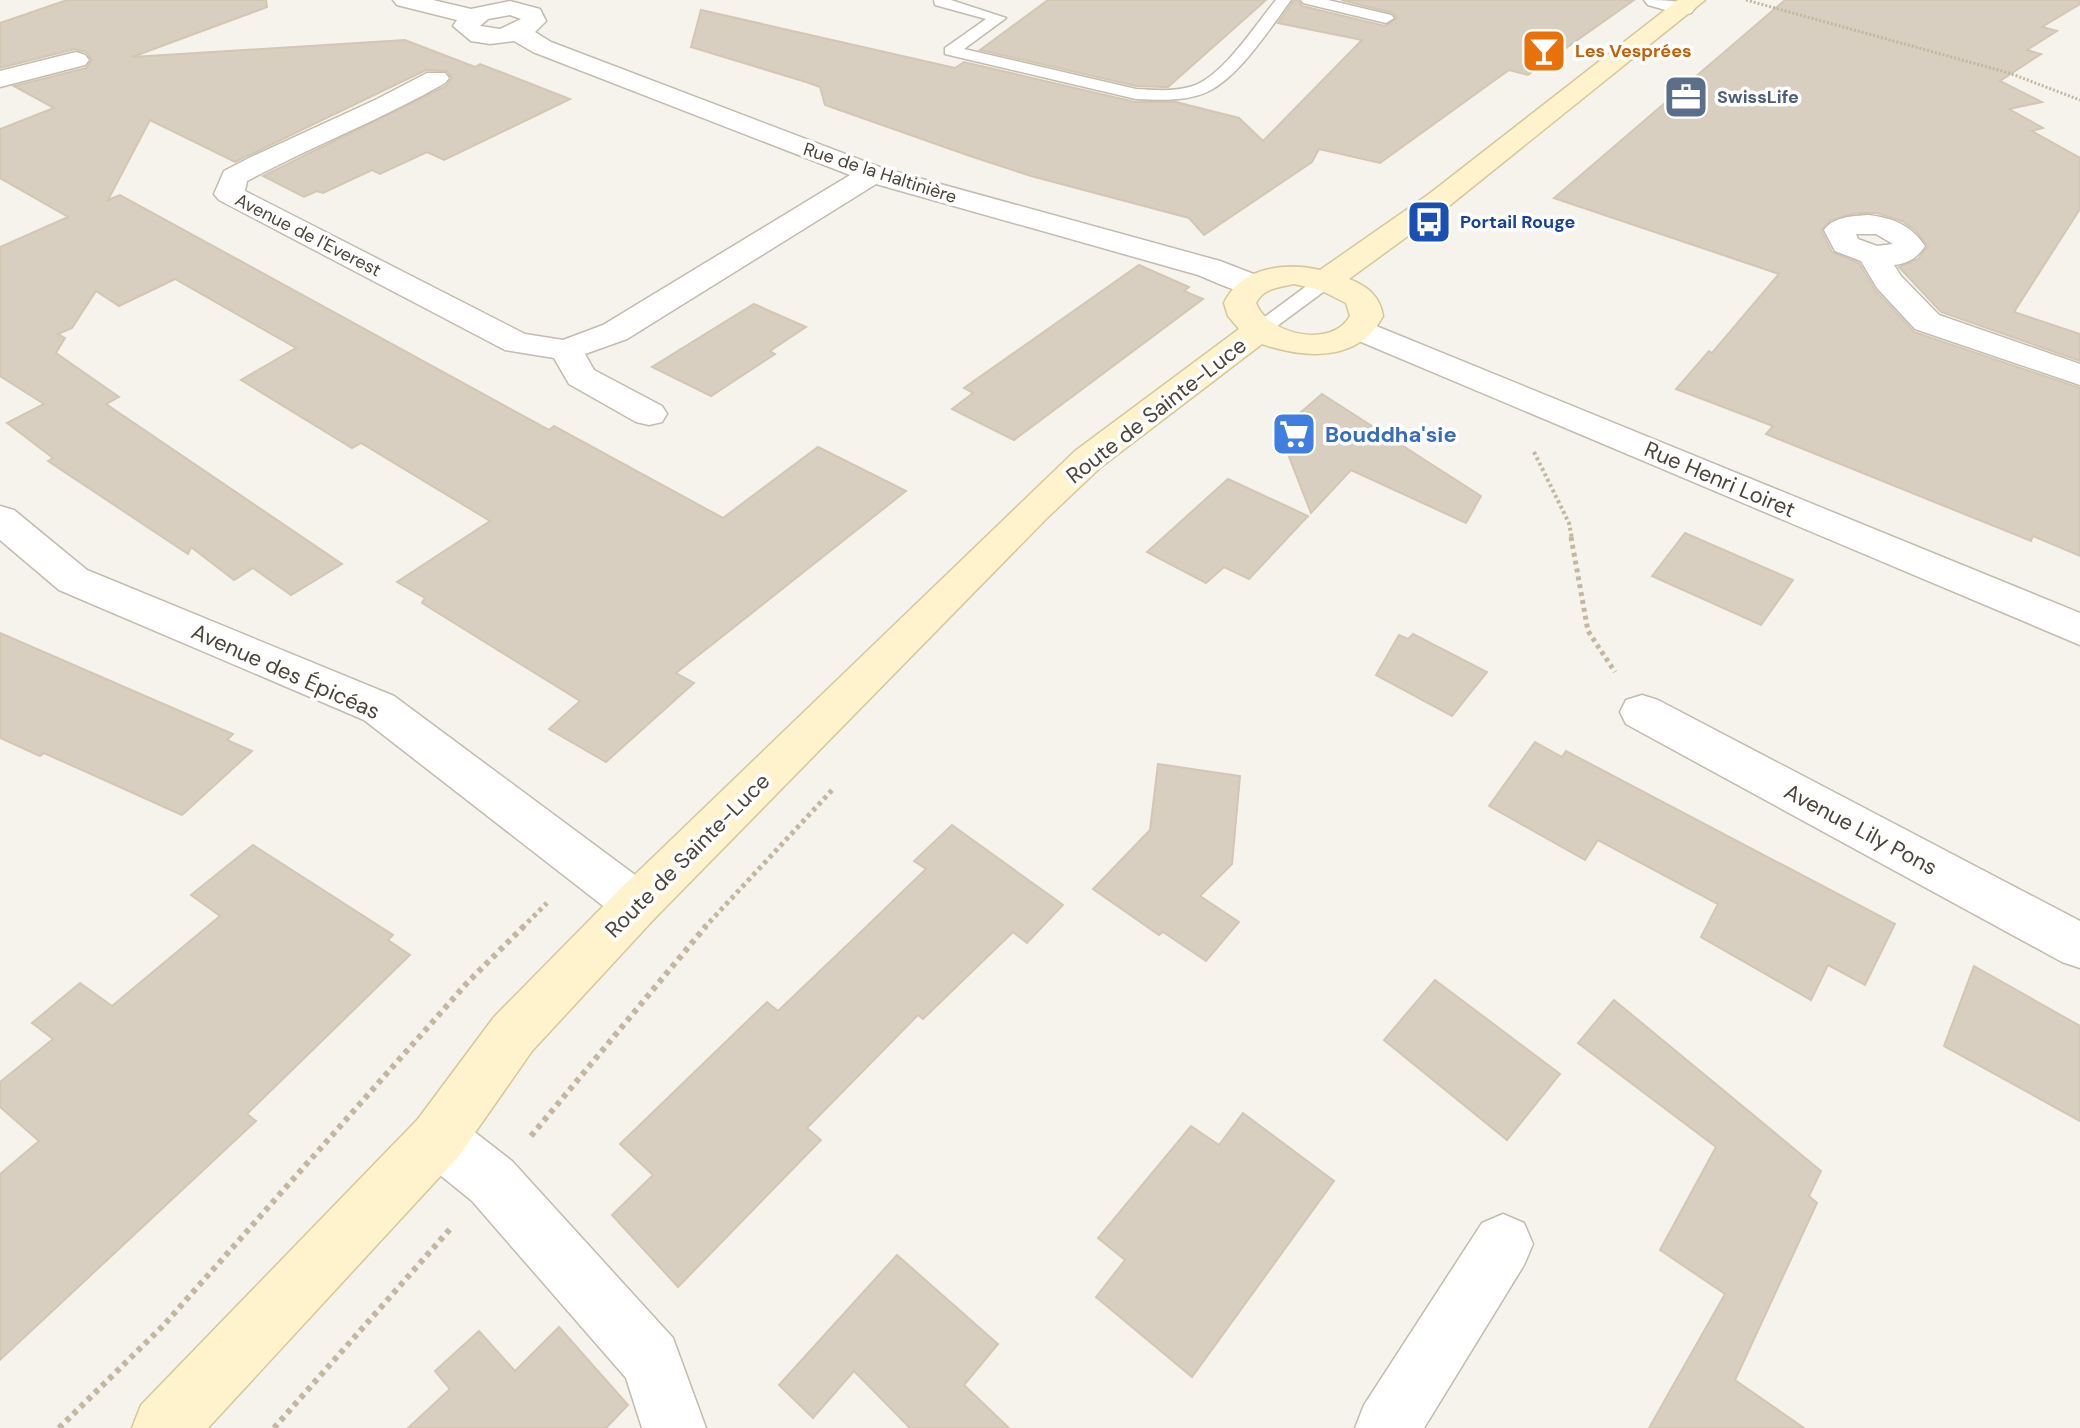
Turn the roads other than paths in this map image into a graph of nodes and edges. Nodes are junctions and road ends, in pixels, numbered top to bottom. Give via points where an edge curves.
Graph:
1 (405, 0) edge
2 (554, 0) edge
3 (944, 0) edge
4 (1284, 0) edge
5 (1308, 0) edge
6 (1677, 3) edge
7 (1386, 18) dead end
8 (522, 22) junction
9 (76, 60) dead end
10 (436, 78) dead end
11 (0, 79) edge
12 (872, 174) junction
13 (1873, 255) dead end
14 (1327, 280) junction
15 (1253, 285) junction
16 (1359, 329) junction
17 (1258, 331) junction
18 (566, 350) junction
19 (2080, 375) edge
20 (649, 414) dead end
21 (0, 519) edge
22 (2080, 630) edge
23 (1642, 712) road end
24 (637, 904) junction
25 (2080, 946) edge
26 (438, 1138) junction
27 (1503, 1244) dead end
28 (164, 1428) edge
29 (674, 1428) edge
30 (1387, 1428) edge

1 - 8 street via 473,17 465,26 473,34 494,36
2 - 8 street
3 - 4 lane via 940,2 998,18 951,51 1153,95 1189,91 1216,79
5 - 7 lane
6 - 14 street, Route de Sainte-Luce via 1439,200
8 - 12 street, Rue de la Haltinière via 542,47
9 - 11 street
10 - 18 street, Avenue de l'Everest via 397,101 265,159 234,177 229,194 517,343
12 - 15 street, Rue de la Haltinière via 1209,268
12 - 18 street, Avenue de l'Everest via 615,332
13 - 19 street via 1888,281 1927,322
14 - 15 street via 1294,275
14 - 16 street via 1357,296 1365,318
14 - 17 lane, Route de Sainte-Luce
15 - 17 street, Route de Sainte-Luce via 1239,302
16 - 17 street, Route de Sainte-Luce via 1340,340 1312,344
16 - 22 street, Rue Henri Loiret
17 - 24 street, Route de Sainte-Luce via 1088,459
18 - 20 street via 581,377
21 - 24 street, Avenue des Épicéas via 73,580 379,708
23 - 25 street, Avenue Lily Pons
24 - 26 street, Route de Sainte-Luce via 513,1034
26 - 28 street, Route de Sainte-Luce
26 - 29 street via 492,1181 651,1360
27 - 30 street

